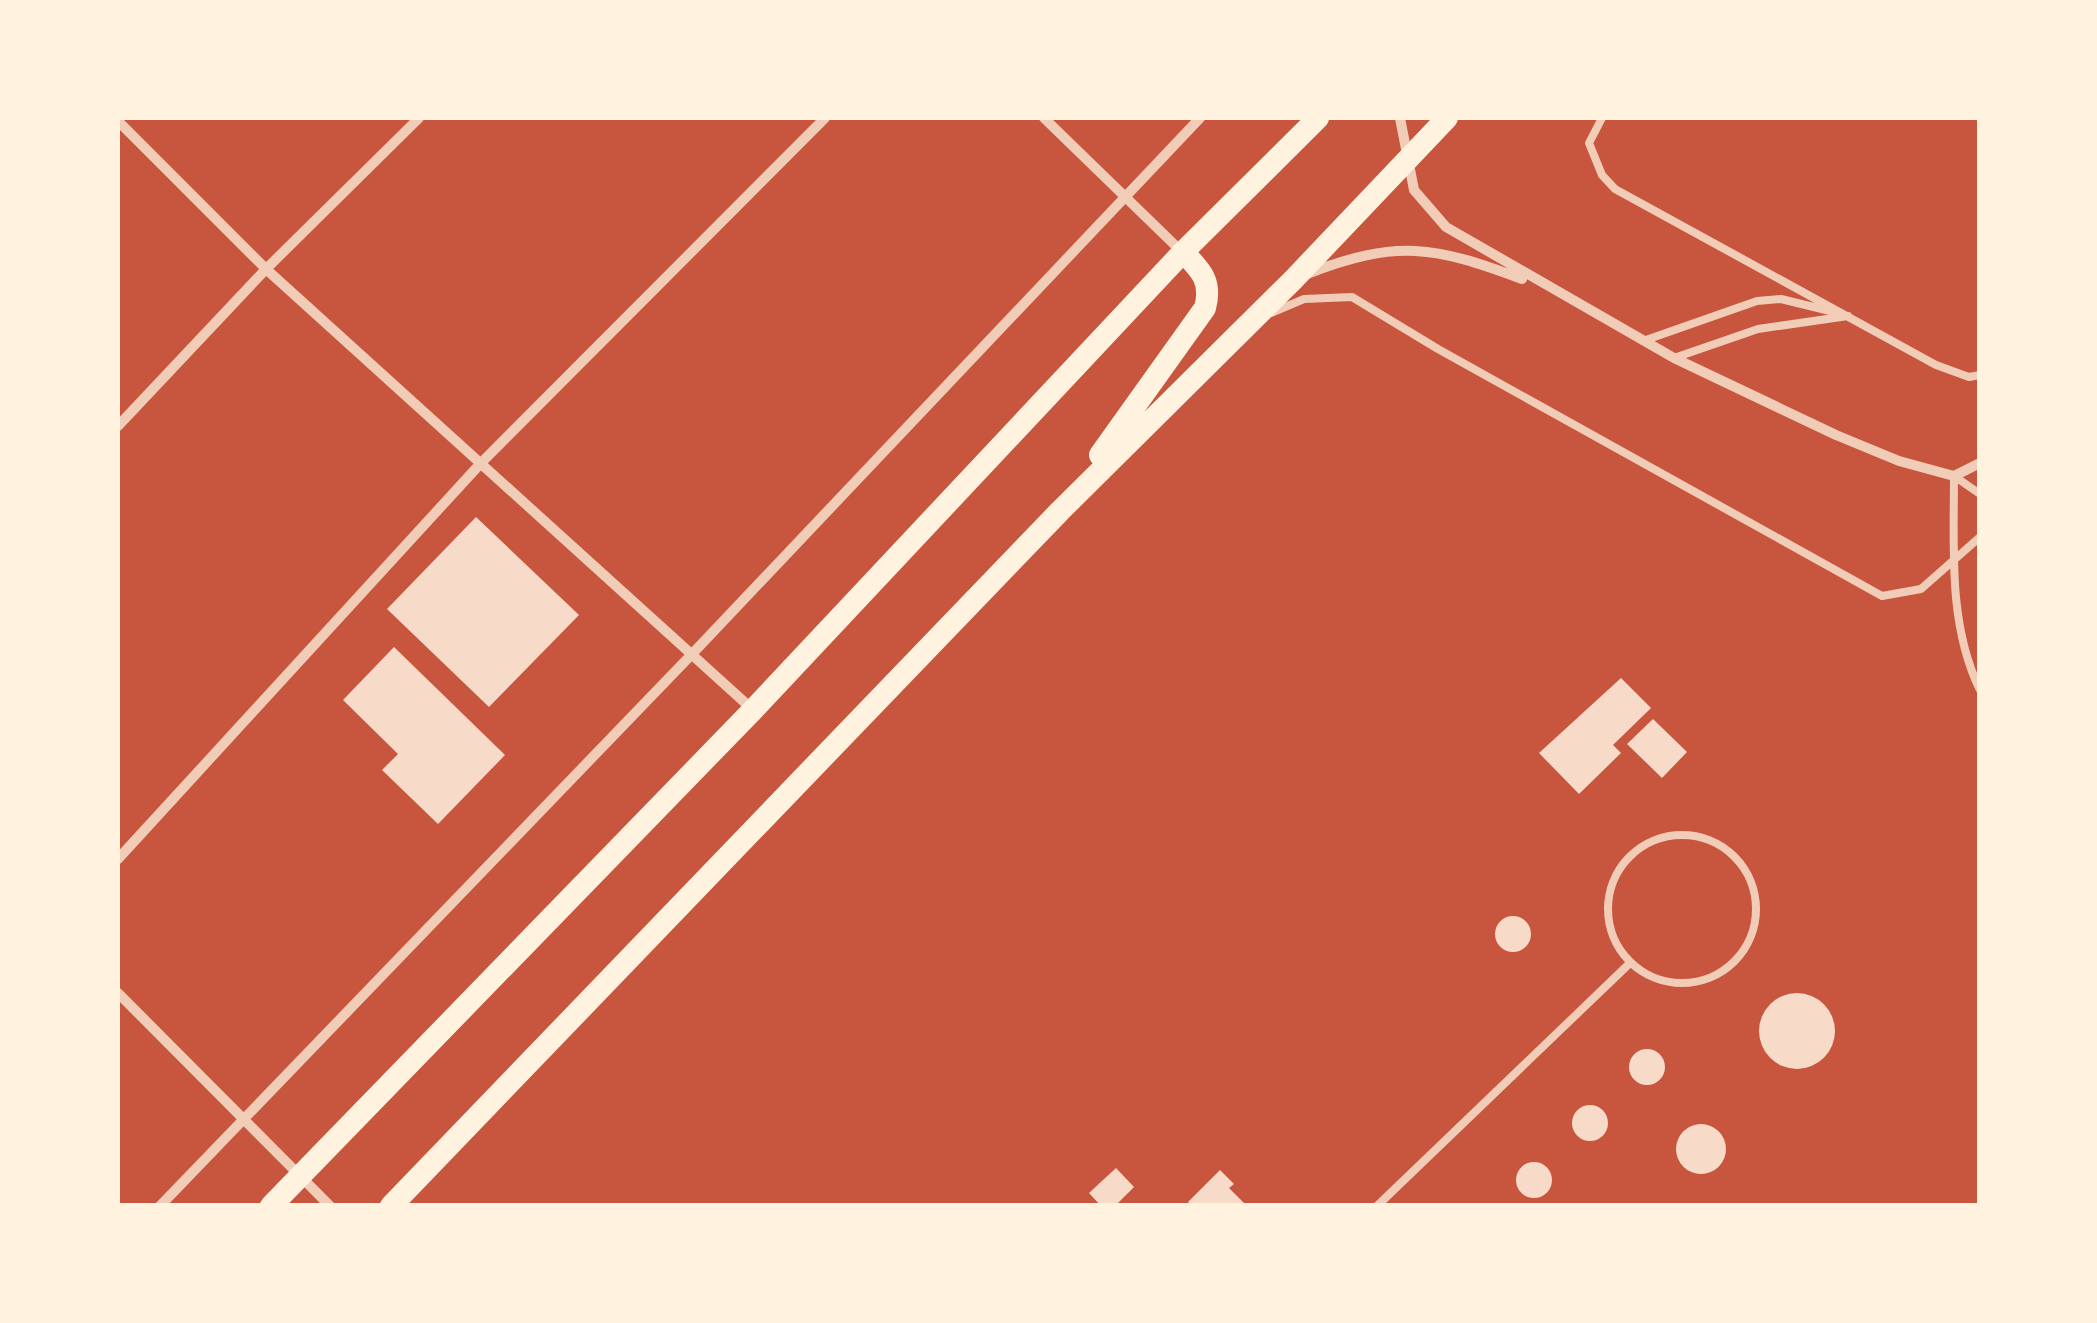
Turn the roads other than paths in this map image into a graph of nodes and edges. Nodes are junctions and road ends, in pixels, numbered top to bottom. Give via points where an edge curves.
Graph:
1 (419, 118) edge
2 (825, 118) edge
3 (1044, 118) edge
4 (1200, 118) edge
5 (1318, 118) edge
6 (1400, 118) edge
7 (1447, 118) edge
8 (1602, 118) edge
9 (118, 121) edge
10 (1406, 160) junction
11 (1124, 194) junction
12 (1183, 252) junction
13 (266, 269) junction
14 (1292, 280) junction
15 (1547, 289) junction
16 (1848, 316) junction
17 (1238, 334) junction
18 (1644, 341) junction
19 (1674, 358) junction
20 (1980, 375) edge
21 (118, 426) edge
22 (481, 463) junction
23 (1980, 463) edge
24 (1954, 476) junction
25 (1980, 494) edge
26 (1060, 510) junction
27 (1980, 536) edge
28 (1954, 559) junction
29 (693, 653) junction
30 (1980, 690) edge
31 (753, 710) junction
32 (118, 859) edge
33 (1630, 962) junction
34 (118, 993) edge
35 (244, 1120) junction
36 (299, 1176) junction
37 (160, 1206) edge
38 (271, 1206) edge
39 (330, 1206) edge
40 (391, 1206) edge
41 (1377, 1206) edge

1 - 13 street
2 - 22 street
3 - 11 street
4 - 11 street
5 - 12 main road
6 - 10 street
7 - 10 main road
8 - 16 lane via 1589,143 1615,189
9 - 13 street
10 - 14 main road
10 - 15 street via 1414,190 1433,217
11 - 12 street
11 - 29 street
12 - 26 main road via 1206,278 1204,308
12 - 31 main road
13 - 21 street
13 - 22 street
14 - 15 street via 1362,256 1409,249 1451,252
14 - 17 main road
15 - 18 street
16 - 18 lane via 1780,299 1758,301
16 - 19 lane via 1758,329
16 - 20 lane via 1936,366
17 - 26 main road
17 - 28 lane via 1304,299 1352,296 1882,596 1921,590
18 - 19 street
19 - 24 street via 1836,435
22 - 29 street
22 - 32 street
23 - 24 street
24 - 25 lane
24 - 28 lane
26 - 40 main road
27 - 28 lane
28 - 30 lane via 1964,658
29 - 31 street
29 - 35 street
31 - 36 main road
33 - 33 lane via 1674,983 1699,982 1732,963 1753,933 1757,908 1740,862 1721,845 1675,834 1631,854 1608,896 1608,920
33 - 41 lane
34 - 35 street
35 - 36 street
35 - 37 street
36 - 38 main road
36 - 39 street

